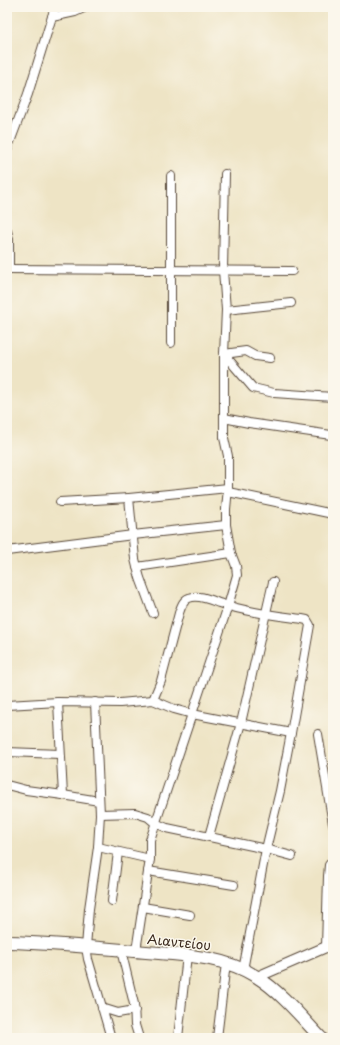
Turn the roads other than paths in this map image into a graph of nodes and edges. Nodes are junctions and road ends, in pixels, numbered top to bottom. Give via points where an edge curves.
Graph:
1 (55, 7) edge
2 (86, 7) edge
3 (52, 17) junction
4 (7, 150) edge
5 (225, 174) dead end
6 (171, 176) dead end
7 (7, 231) edge
8 (8, 269) edge
9 (171, 270) junction
10 (223, 270) junction
11 (292, 271) dead end
12 (291, 303) dead end
13 (226, 310) junction
14 (171, 343) dead end
15 (224, 354) junction
16 (270, 358) dead end
17 (333, 397) edge
18 (224, 418) junction
19 (331, 435) dead end
20 (228, 490) junction
21 (129, 498) junction
22 (60, 502) dead end
23 (333, 514) edge
24 (226, 525) junction
25 (133, 535) junction
26 (7, 550) edge
27 (231, 553) junction
28 (137, 567) junction
29 (273, 582) dead end
30 (228, 606) junction
31 (153, 613) dead end
32 (265, 614) junction
33 (153, 700) junction
34 (58, 702) junction
35 (95, 702) junction
36 (7, 705) edge
37 (192, 714) junction
38 (241, 724) junction
39 (291, 733) junction
40 (318, 734) dead end
41 (7, 752) edge
42 (60, 754) junction
43 (7, 785) edge
44 (63, 795) junction
45 (99, 802) junction
46 (100, 814) junction
47 (155, 823) junction
48 (333, 824) edge
49 (209, 836) junction
50 (98, 847) junction
51 (266, 849) junction
52 (118, 852) junction
53 (292, 856) dead end
54 (150, 859) junction
55 (333, 860) edge
56 (148, 871) junction
57 (234, 885) dead end
58 (112, 901) dead end
59 (143, 907) junction
60 (190, 915) dead end
61 (7, 942) edge
62 (331, 946) edge
63 (86, 947) junction
64 (121, 950) junction
65 (136, 952) junction
66 (187, 955) junction
67 (226, 963) junction
68 (242, 970) junction
69 (257, 977) junction
70 (102, 1008) junction
71 (135, 1010) junction
72 (111, 1038) edge
73 (139, 1038) edge
74 (178, 1038) edge
75 (217, 1038) edge
76 (321, 1038) edge

1 - 3 street
2 - 3 street
3 - 4 street
5 - 10 street
6 - 9 street
7 - 8 street
8 - 9 street
9 - 10 street
9 - 14 street
10 - 11 street
10 - 13 street
12 - 13 street
13 - 15 street
15 - 16 street via 246,351 255,356
15 - 17 street via 253,388
15 - 18 street
18 - 19 street
18 - 20 street
20 - 21 street
20 - 23 street
20 - 24 street
21 - 22 street
21 - 25 street
24 - 25 street
24 - 27 street
25 - 26 street
25 - 28 street
27 - 28 street
27 - 30 street via 237,575
28 - 31 street
29 - 32 street
30 - 32 street
30 - 33 street via 195,596 184,602
30 - 37 street
32 - 38 street
32 - 39 street via 307,620 310,625
33 - 35 street
33 - 37 street
34 - 35 street
34 - 36 street
34 - 42 street
35 - 45 street
37 - 38 street
37 - 47 street
38 - 39 street
38 - 49 street
39 - 51 street
40 - 48 street
41 - 42 street
42 - 44 street
43 - 44 street
44 - 45 street
45 - 46 street
46 - 47 street via 135,813 148,817
46 - 50 street
47 - 49 street via 166,828
47 - 54 street via 150,840
49 - 51 street
50 - 52 street
50 - 63 street
51 - 53 street
51 - 68 street
52 - 54 street
52 - 58 street
54 - 56 street
55 - 62 street via 329,865 328,876
56 - 57 street
56 - 59 street
59 - 60 street
59 - 65 street
61 - 63 main road, Αιαντείου
62 - 69 street
63 - 64 main road, Αιαντείου
63 - 70 street
64 - 65 main road, Αιαντείου
64 - 71 street
65 - 66 main road, Αιαντείου
66 - 67 main road, Αιαντείου
66 - 74 street
67 - 68 main road, Αιαντείου
67 - 75 street
68 - 69 main road, Αιαντείου
69 - 76 main road, Αιαντείου
70 - 71 street via 118,1013
70 - 72 street
71 - 73 street

